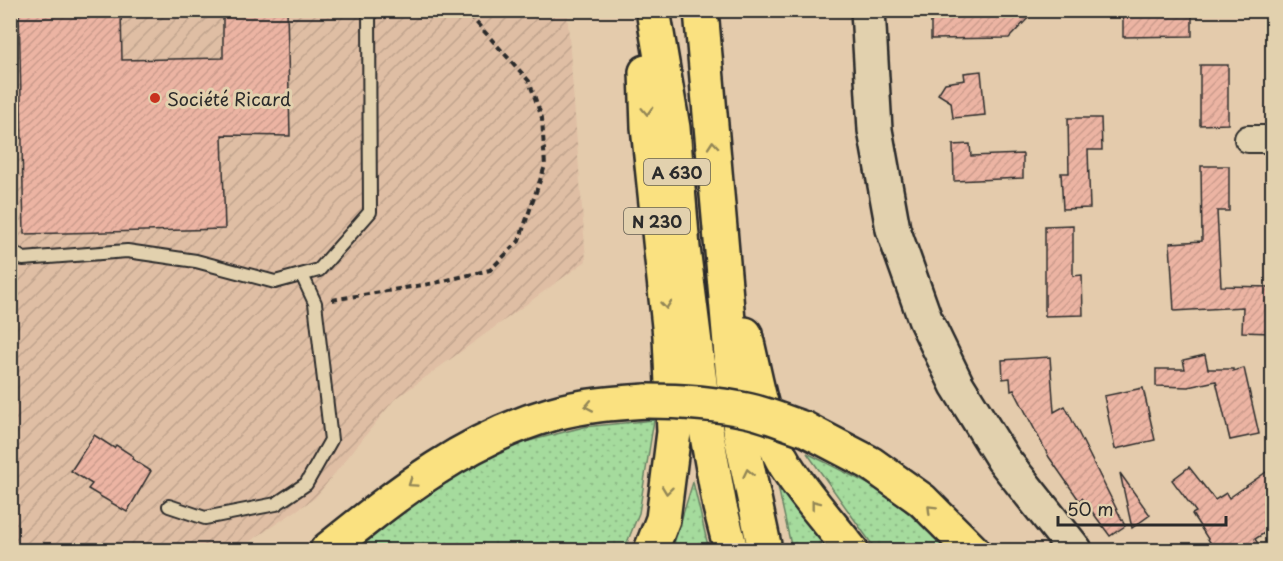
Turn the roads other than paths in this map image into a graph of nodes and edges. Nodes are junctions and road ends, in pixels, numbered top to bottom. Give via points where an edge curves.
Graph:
1 (369, 10) edge
2 (644, 10) edge
3 (653, 10) edge
4 (701, 10) edge
5 (868, 10) edge
6 (722, 245) junction
7 (10, 250) edge
8 (302, 275) junction
9 (169, 506) dead end
10 (327, 550) edge
11 (651, 550) edge
12 (731, 550) edge
13 (765, 550) edge
14 (851, 550) edge
15 (972, 550) edge
16 (1075, 550) edge

1 - 8 lane via 370,212 320,270
2 -> 11 highway, N 230 via 648,127 670,336 674,432 663,519
3 - 12 highway, A 630 via 673,128 683,248 706,430
6 -> 4 highway, A 630
5 - 16 main road via 875,130 893,229 925,319 957,385 1003,459
13 -> 6 highway, A 630 via 741,437
14 -> 6 highway via 786,465 775,442 762,406
7 - 8 lane via 23,259 127,251 196,261 275,282
8 - 9 lane via 315,303 331,440 306,484 276,504 205,518
15 -> 10 highway, bridge via 922,500 870,463 805,429 749,411 689,401 598,404 553,413 509,429 454,456 404,489

